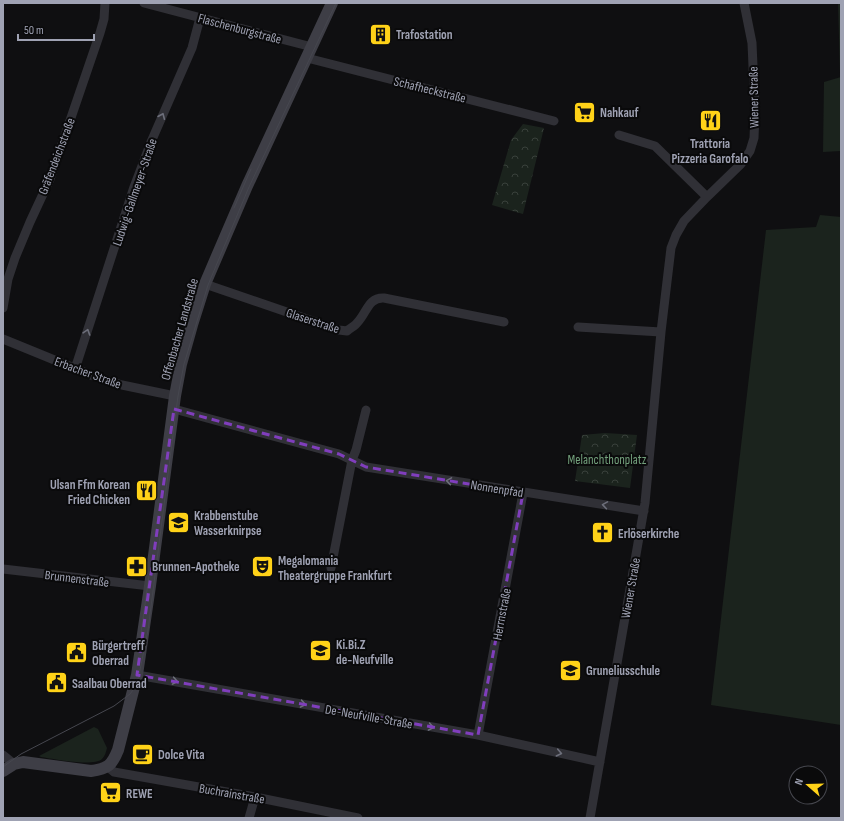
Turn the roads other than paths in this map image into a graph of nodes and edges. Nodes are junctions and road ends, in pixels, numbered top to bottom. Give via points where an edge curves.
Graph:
1 (105, 3) edge
2 (144, 3) edge
3 (332, 3) edge
4 (744, 3) edge
5 (200, 18) junction
6 (309, 52) junction
7 (554, 121) dead end
8 (620, 135) dead end
9 (707, 197) junction
10 (205, 284) junction
11 (3, 308) edge
12 (504, 322) dead end
13 (578, 327) dead end
14 (661, 332) junction
15 (3, 339) edge
16 (75, 369) junction
17 (176, 396) junction
18 (174, 409) junction
19 (366, 410) dead end
20 (352, 460) junction
21 (523, 493) junction
22 (644, 511) junction
23 (331, 568) dead end
24 (3, 569) edge
25 (150, 586) junction
26 (136, 680) junction
27 (478, 735) junction
28 (3, 755) edge
29 (600, 762) junction
30 (14, 764) junction
31 (108, 767) junction
32 (3, 771) edge
33 (254, 797) junction
34 (249, 818) edge
35 (358, 818) edge
36 (590, 818) edge

1 - 11 street, Gräfendeichstraße via 100,33 50,179 15,258
2 - 5 street, Flaschenburgstraße
3 - 6 main road, Offenbacher Landstraße
4 - 9 street, Wiener Straße via 752,43 754,138 750,151 741,164
5 - 6 street, Flaschenburgstraße
16 -> 5 street, Ludwig-Gallmeyer-Straße via 134,187 192,48
6 - 7 street, Schafheckstraße
6 - 10 main road, Offenbacher Landstraße
8 - 9 street via 655,146
9 - 14 street, Wiener Straße via 684,221 673,242
10 - 12 street, Glaserstraße via 339,330 347,331 357,324 372,301 378,297
10 - 17 main road, Offenbacher Landstraße via 181,364
13 - 14 street
14 - 22 street, Wiener Straße
15 - 16 street, Erbacher Straße
16 - 17 street, Erbacher Straße via 122,385
17 - 18 main road, Offenbacher Landstraße
18 - 20 street, Nonnenpfad via 339,454
18 - 25 main road, Offenbacher Landstraße
19 - 20 street
21 -> 20 street, Nonnenpfad via 366,467
20 - 23 street
22 -> 21 street, Nonnenpfad
21 - 27 street, Herrnstraße
22 - 29 street, Wiener Straße
24 - 25 street, Brunnenstraße
25 - 26 main road, Offenbacher Landstraße
26 -> 27 street, De-Neufville-Straße
26 - 31 main road, Offenbacher Landstraße via 118,750
27 -> 29 street, De-Neufville-Straße
28 - 30 street
29 - 36 street, Wiener Straße
30 - 31 main road via 36,763 91,771
30 - 32 main road
31 - 33 street, Buchrainstraße via 114,772
33 - 34 street
33 - 35 street, Buchrainstraße

